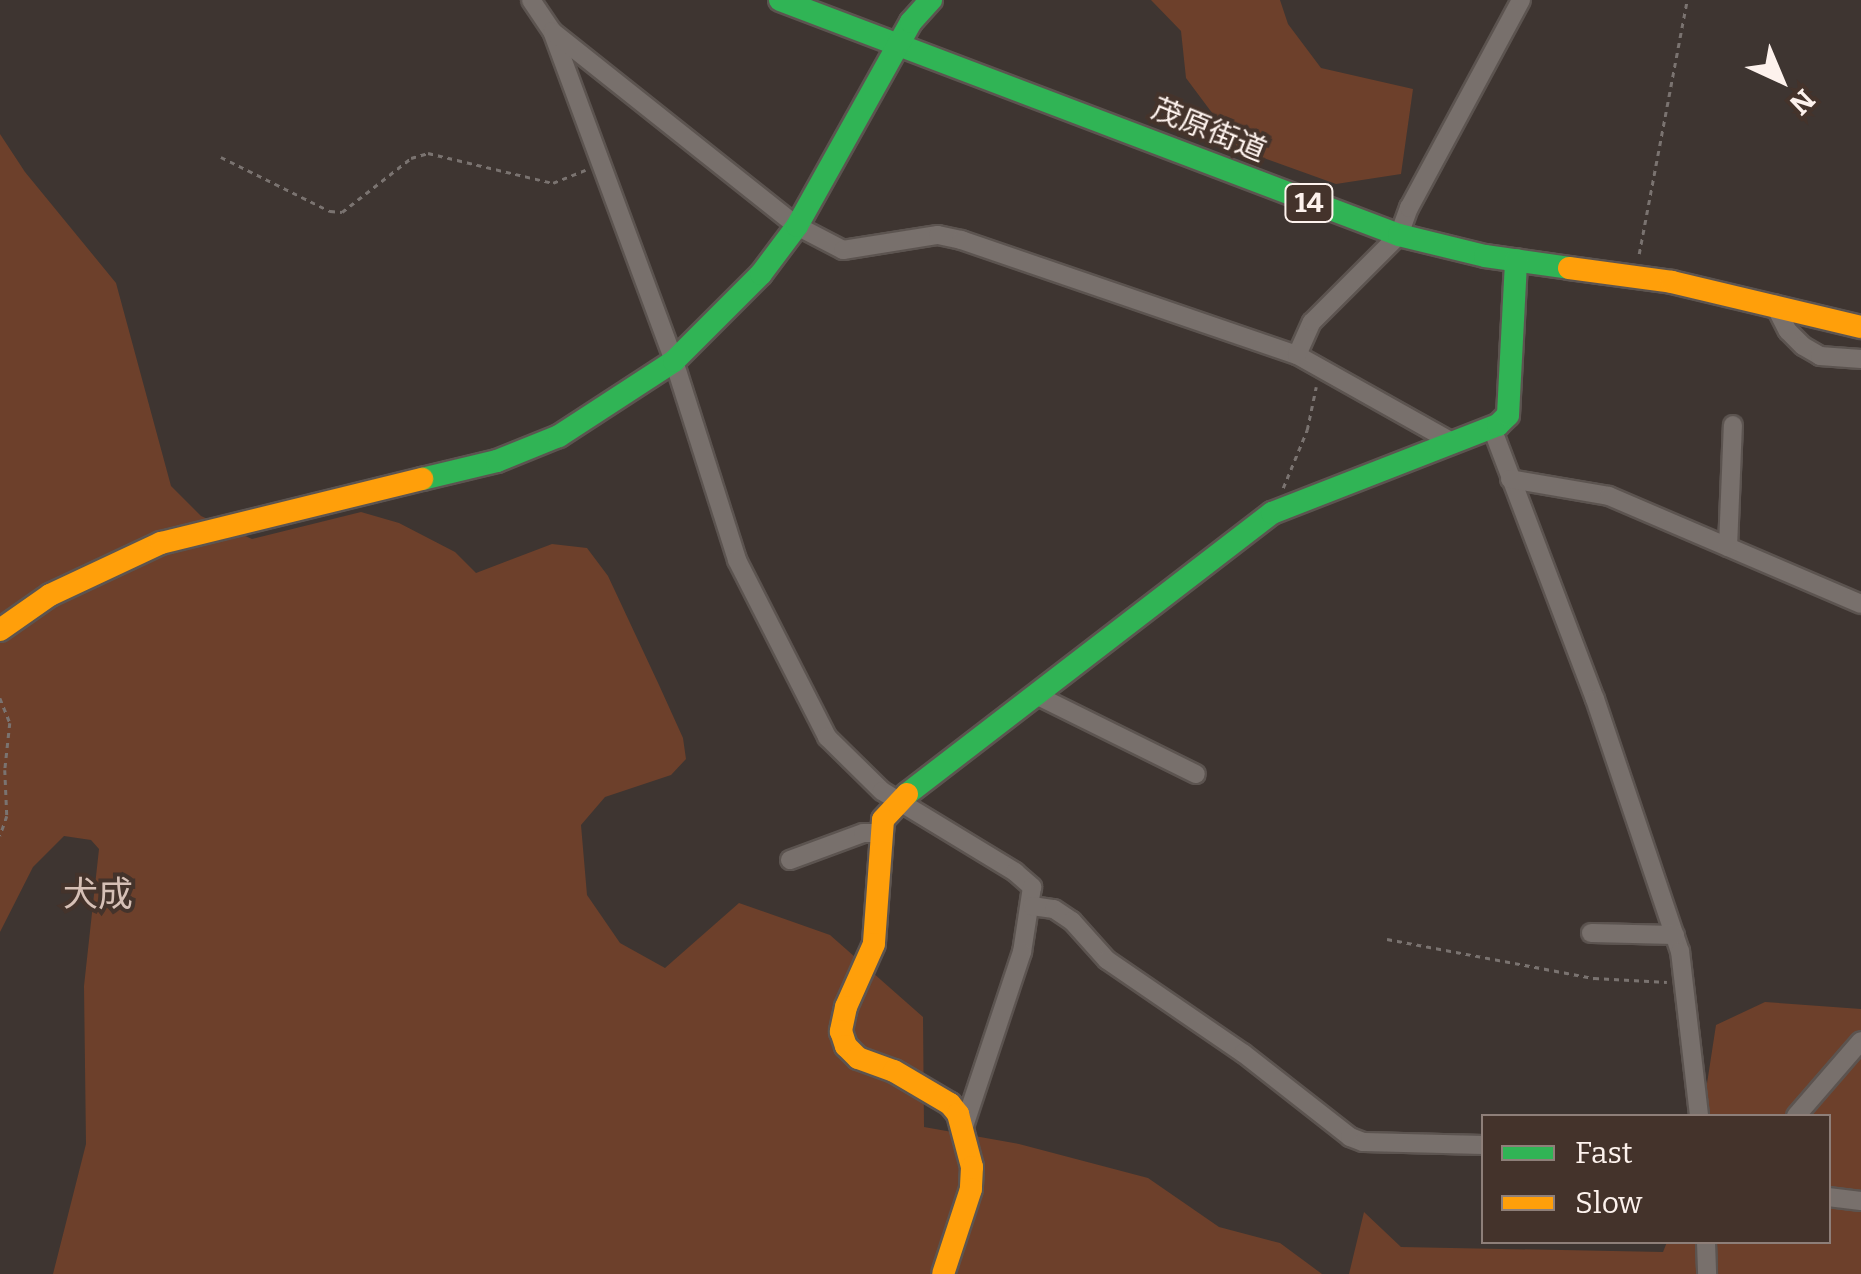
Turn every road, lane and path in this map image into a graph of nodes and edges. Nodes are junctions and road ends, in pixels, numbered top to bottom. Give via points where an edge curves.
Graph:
1 (530, 0) edge
2 (780, 0) edge
3 (930, 0) edge
4 (1521, 0) edge
5 (1687, 0) edge
6 (552, 31) junction
7 (897, 47) junction
8 (222, 157) dead end
9 (600, 162) junction
10 (797, 226) junction
11 (1400, 235) junction
12 (1516, 260) junction
13 (1635, 275) junction
14 (1774, 304) junction
15 (1861, 327) edge
16 (1297, 355) junction
17 (1861, 359) edge
18 (674, 362) junction
19 (1320, 371) junction
20 (1733, 425) dead end
21 (1492, 428) junction
22 (1450, 440) junction
23 (1510, 479) junction
24 (1272, 513) junction
25 (1728, 547) junction
26 (1861, 604) edge
27 (0, 630) edge
28 (1038, 696) junction
29 (0, 698) edge
30 (1196, 774) dead end
31 (901, 799) junction
32 (879, 833) junction
33 (0, 836) edge
34 (790, 860) dead end
35 (1032, 906) junction
36 (1592, 933) dead end
37 (1676, 935) junction
38 (1388, 939) dead end
39 (1684, 982) junction
40 (1861, 1040) edge
41 (1699, 1114) edge
42 (1798, 1114) edge
43 (963, 1129) junction
44 (1481, 1144) edge
45 (1831, 1197) edge
46 (1861, 1202) edge
47 (1706, 1244) edge
48 (944, 1274) edge
49 (1707, 1274) edge

1 - 6 street
2 - 7 street, 茂原街道 / 14
3 - 7 street
4 - 11 street
5 - 13 path
6 - 9 street
6 - 10 street
7 - 10 street
7 - 11 street, 茂原街道 / 14
8 - 9 path via 342,212 411,158 428,153 554,183
9 - 18 street
10 - 16 street via 842,250 938,235 961,240
10 - 18 street via 761,274
11 - 12 street, 茂原街道 / 14
11 - 16 street via 1312,322
12 - 13 street, 茂原街道 / 14
12 - 21 street via 1508,415
13 - 14 street, 茂原街道 / 14
14 - 15 street, 茂原街道 / 14
14 - 17 street via 1802,346 1820,356
16 - 19 street
18 - 27 street via 560,436 498,462 162,543 50,595
18 - 31 street via 737,560 827,737 882,791
19 - 22 street
19 - 24 path via 1307,430
20 - 25 street
21 - 22 street
21 - 23 street
22 - 24 street
23 - 25 street via 1608,496
23 - 37 street
24 - 28 street
25 - 26 street
28 - 30 street
28 - 31 street
29 - 33 path via 10,722 7,816
31 - 32 street
31 - 35 street via 1015,872 1032,887
32 - 34 street
32 - 43 street via 874,944 841,1031 858,1058 950,1104
35 - 43 street
35 - 44 street via 1072,921 1107,960 1244,1052 1350,1136 1363,1142
36 - 37 street
37 - 39 street
38 - 39 path via 1594,978
39 - 41 street
40 - 42 street
43 - 48 street via 971,1189
45 - 46 street
47 - 49 street

